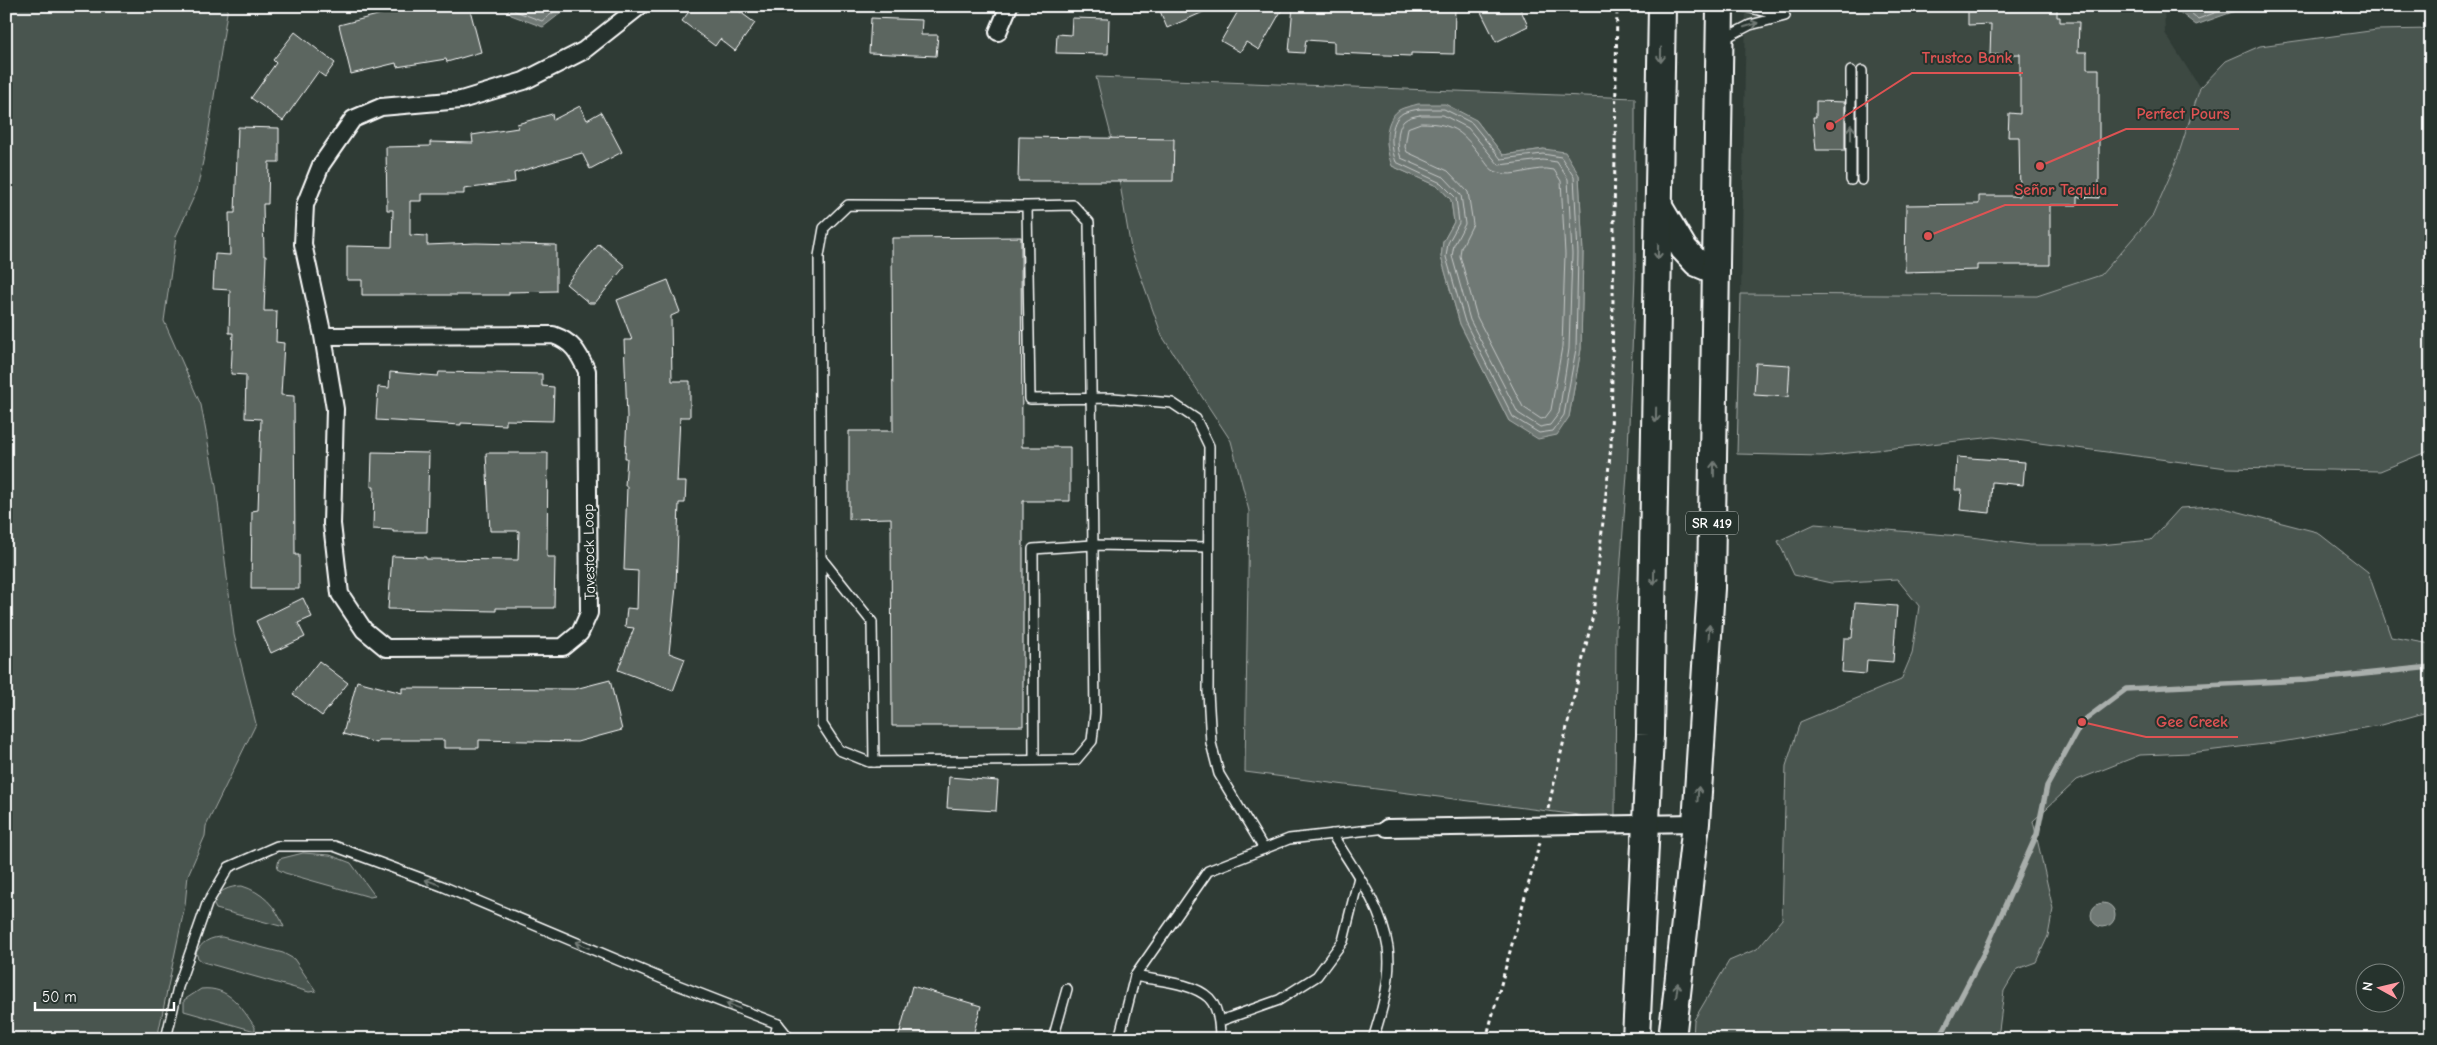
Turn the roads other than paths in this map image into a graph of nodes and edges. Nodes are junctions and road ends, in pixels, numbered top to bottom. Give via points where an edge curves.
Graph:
1 (640, 6) edge
2 (1009, 6) edge
3 (1662, 6) edge
4 (1720, 6) edge
5 (1742, 6) edge
6 (998, 32) dead end
7 (1720, 40) junction
8 (1851, 70) dead end
9 (1862, 71) dead end
10 (1851, 180) dead end
11 (1862, 180) dead end
12 (1027, 206) junction
13 (1659, 206) junction
14 (1716, 271) junction
15 (323, 336) junction
16 (1092, 398) junction
17 (1093, 545) junction
18 (1208, 547) junction
19 (821, 558) junction
20 (1034, 760) junction
21 (874, 762) junction
22 (1696, 823) junction
23 (1646, 825) junction
24 (1387, 828) joint
25 (1332, 834) junction
26 (1264, 849) junction
27 (1358, 877) junction
28 (1135, 976) junction
29 (1067, 989) dead end
30 (1220, 1021) junction
31 (778, 1024) junction
32 (166, 1039) edge
33 (774, 1039) edge
34 (790, 1039) edge
35 (1053, 1039) edge
36 (1119, 1039) edge
37 (1220, 1039) edge
38 (1374, 1039) edge
39 (1636, 1039) edge
40 (1672, 1039) edge

1 - 15 street, Tavestock Loop via 583,51 524,80 462,100 381,107 353,119 321,165 306,205 303,244
2 - 6 street
3 -> 13 main road
4 - 7 main road, SR 419
7 -> 5 lane via 1738,29 1785,16
7 - 14 main road, SR 419
10 -> 8 lane
9 - 11 lane
12 - 16 lane via 1073,205 1089,222
12 - 16 lane via 1030,398
12 - 19 lane via 848,206 824,228 819,256
13 - 14 main road via 1684,249 1697,263
13 -> 23 main road via 1655,516
22 -> 14 main road, SR 419 via 1711,588
15 - 15 street, Tavestock Loop via 553,335 567,340 578,351 587,371 589,613 580,633 563,647 386,648 364,630 340,594 332,524 335,410
16 - 17 lane
16 - 18 lane via 1172,403 1196,419 1209,446
17 - 18 lane
17 - 20 lane via 1095,713 1092,741 1076,760
17 - 20 lane via 1034,549
18 - 26 lane via 1210,743 1219,774
19 - 21 lane via 872,622
19 - 21 lane via 822,724 839,750
20 - 21 lane
22 - 23 street
40 -> 22 main road, SR 419
23 - 24 street
23 - 39 main road
24 - 25 lane
25 - 26 lane via 1289,840
25 - 27 lane
26 - 28 lane via 1208,871
27 - 30 lane via 1343,941 1316,976 1279,1000
27 - 38 lane via 1378,910 1388,949 1386,997
28 - 30 lane via 1189,987 1210,999
28 - 36 lane
29 - 35 lane
30 - 37 lane
31 -> 32 lane via 442,886 334,846 277,846 229,867 205,911 178,987
31 - 33 lane
31 - 34 lane

